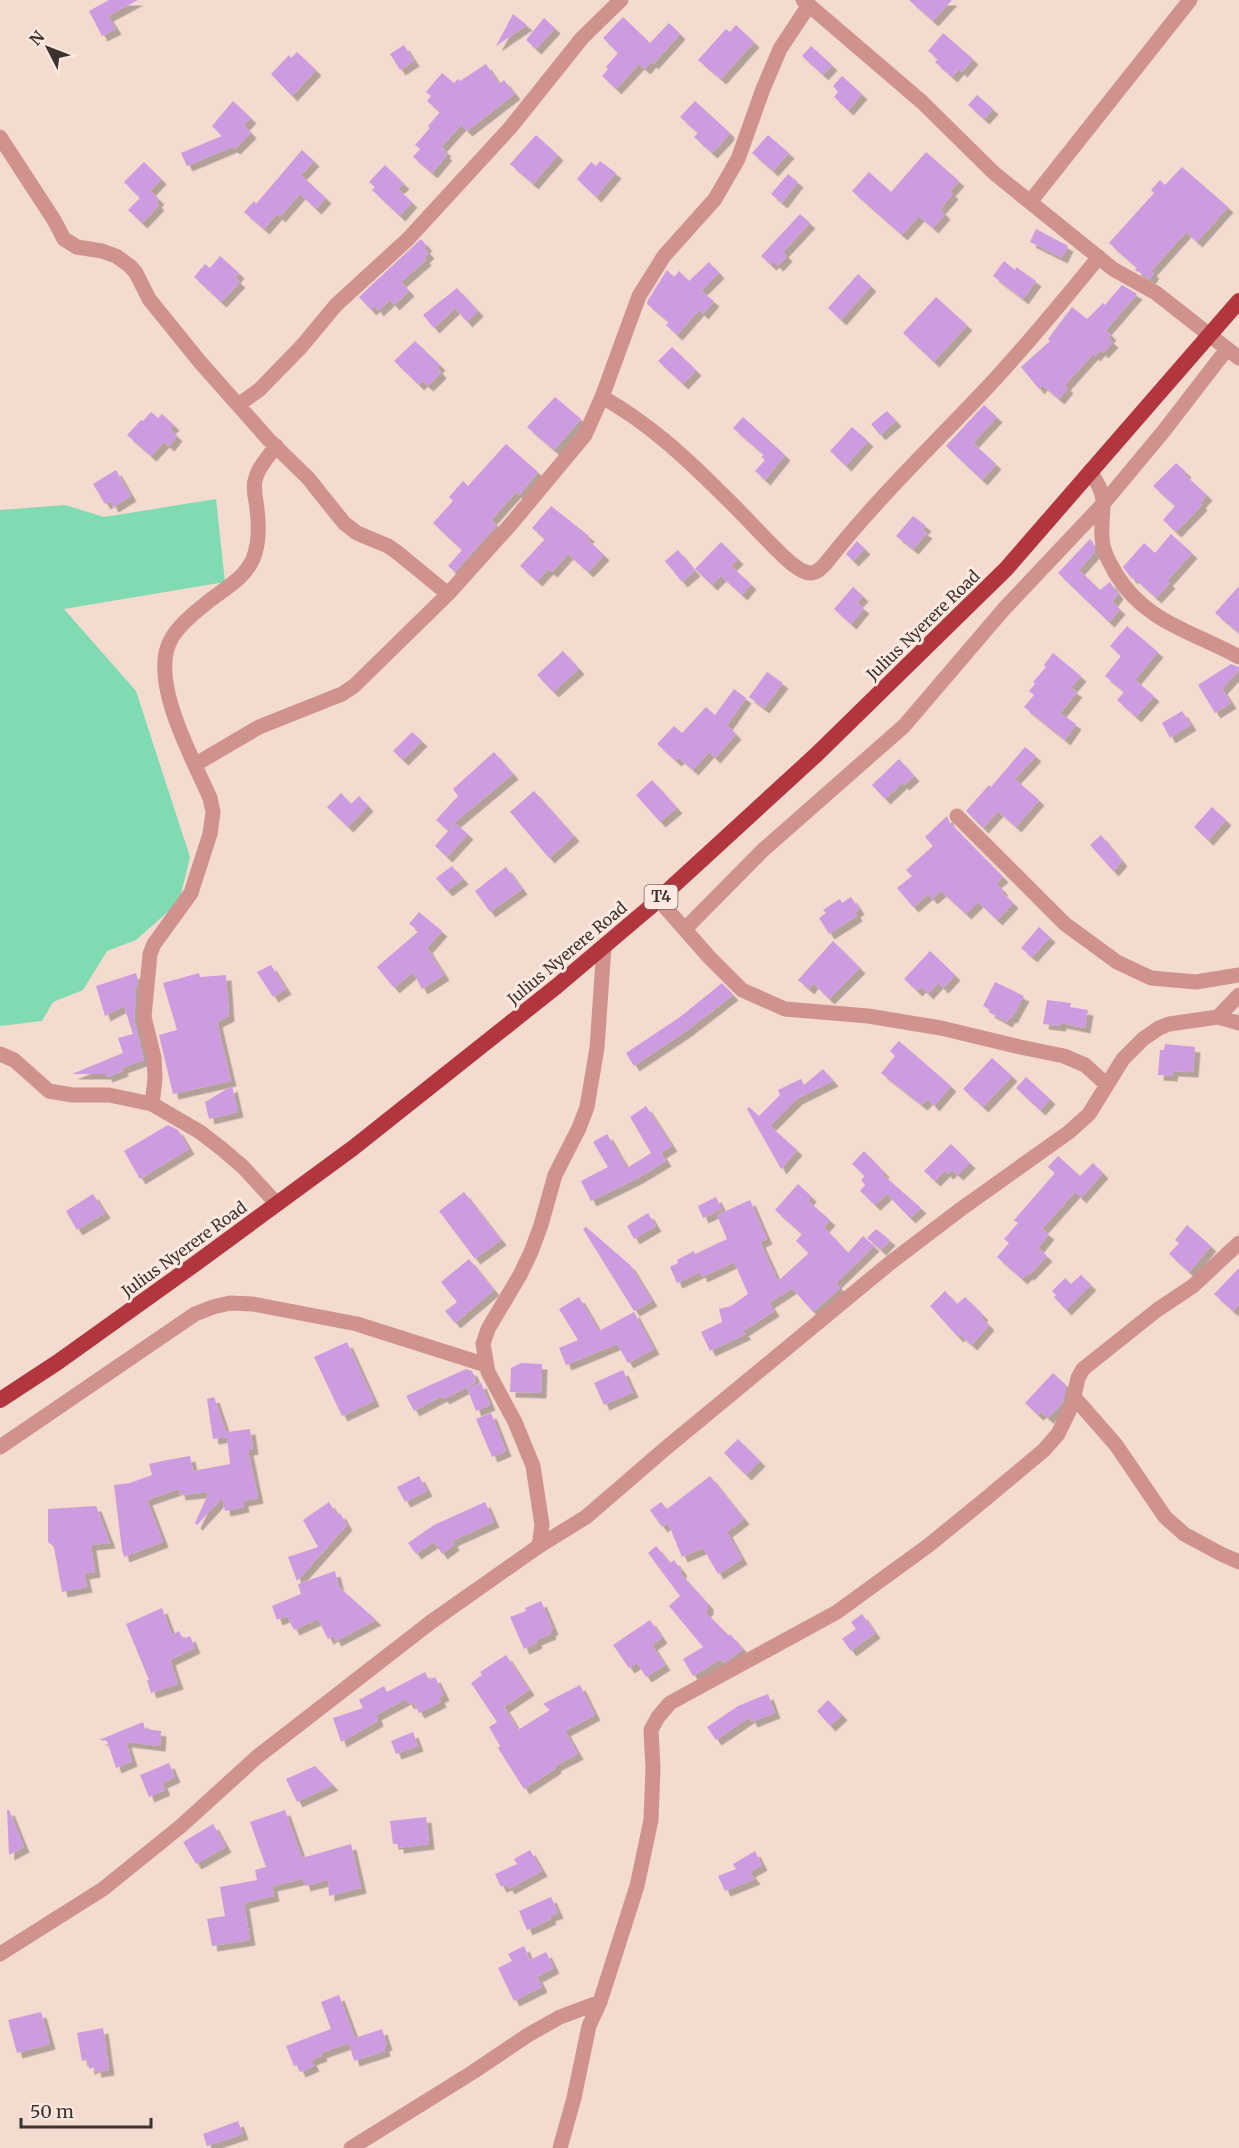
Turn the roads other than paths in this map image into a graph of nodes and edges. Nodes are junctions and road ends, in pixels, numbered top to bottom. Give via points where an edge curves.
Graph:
1 (621, 0) edge
2 (1190, 0) edge
3 (806, 3) edge
4 (0, 137) edge
5 (1030, 202) junction
6 (1099, 257) junction
7 (1239, 301) edge
8 (1210, 335) junction
9 (1233, 353) edge
10 (602, 397) junction
11 (238, 405) junction
12 (276, 446) junction
13 (1090, 471) junction
14 (1103, 504) junction
15 (448, 594) junction
16 (1239, 657) edge
17 (196, 764) junction
18 (957, 816) dead end
19 (658, 899) junction
20 (685, 929) junction
21 (604, 947) junction
22 (1239, 975) edge
23 (1239, 995) edge
24 (1218, 1017) junction
25 (1239, 1023) edge
26 (0, 1054) edge
27 (1107, 1085) junction
28 (152, 1104) junction
29 (277, 1204) junction
30 (1239, 1243) edge
31 (486, 1365) junction
32 (1074, 1397) junction
33 (0, 1399) edge
34 (0, 1447) edge
35 (539, 1546) junction
36 (1239, 1562) edge
37 (0, 1954) edge
38 (600, 2002) junction
39 (351, 2148) edge
40 (560, 2148) edge

1 - 11 street via 582,38 510,128 408,239 336,306 259,390
2 - 5 street
3 - 5 street via 922,102 994,174
3 - 10 street via 780,49 738,159 721,189 664,256 639,296
4 - 11 street via 64,239 77,247 102,251 130,266 148,299
5 - 6 street
6 - 8 street via 1156,293
6 - 10 street via 1054,313 871,509 818,572 810,574 788,560 657,434
7 - 8 highway, Julius Nyerere Road / T4
8 - 9 street
8 - 13 highway, Julius Nyerere Road / T4
9 - 14 street
10 - 15 street via 585,435
11 - 12 street
12 - 15 street via 347,527 398,553
12 - 17 street via 255,477 257,544 247,570 191,616 168,646 164,668 172,710
13 - 14 street
13 - 19 highway, Julius Nyerere Road / T4 via 1006,569 817,754
14 - 16 street via 1103,547 1135,600 1163,621
14 - 20 street via 1004,609 904,726 763,850
15 - 17 street via 342,694 259,727
17 - 28 street via 213,812 191,892 150,954 144,1017 153,1057
18 - 22 street via 1065,924 1117,962 1151,978 1196,982
19 - 20 street
19 - 21 highway, Julius Nyerere Road / T4
20 - 27 street via 742,990 785,1008 941,1028 1064,1056 1085,1065
21 - 29 highway, Julius Nyerere Road / T4
21 - 31 street via 597,1048 587,1107 555,1175 531,1252 488,1329 483,1344
23 - 24 street
24 - 25 street
24 - 27 street via 1159,1028 1128,1054
26 - 28 street via 14,1060 50,1091 109,1095
27 - 35 street via 1089,1114 1069,1132 891,1263 586,1517
28 - 29 street via 222,1149
29 - 33 highway, Julius Nyerere Road / T4 via 67,1356
30 - 32 street via 1179,1297 1083,1369
31 - 34 street via 357,1324 230,1303 195,1314
31 - 35 street via 533,1466 542,1525
32 - 36 street via 1116,1445 1165,1517 1184,1534
32 - 38 street via 1058,1434 1044,1450 929,1545 837,1612 670,1703 658,1717 651,1730 651,1820 637,1886
35 - 37 street via 432,1622 257,1757 103,1889
38 - 39 street via 560,2017 528,2035
38 - 40 street via 589,2026

